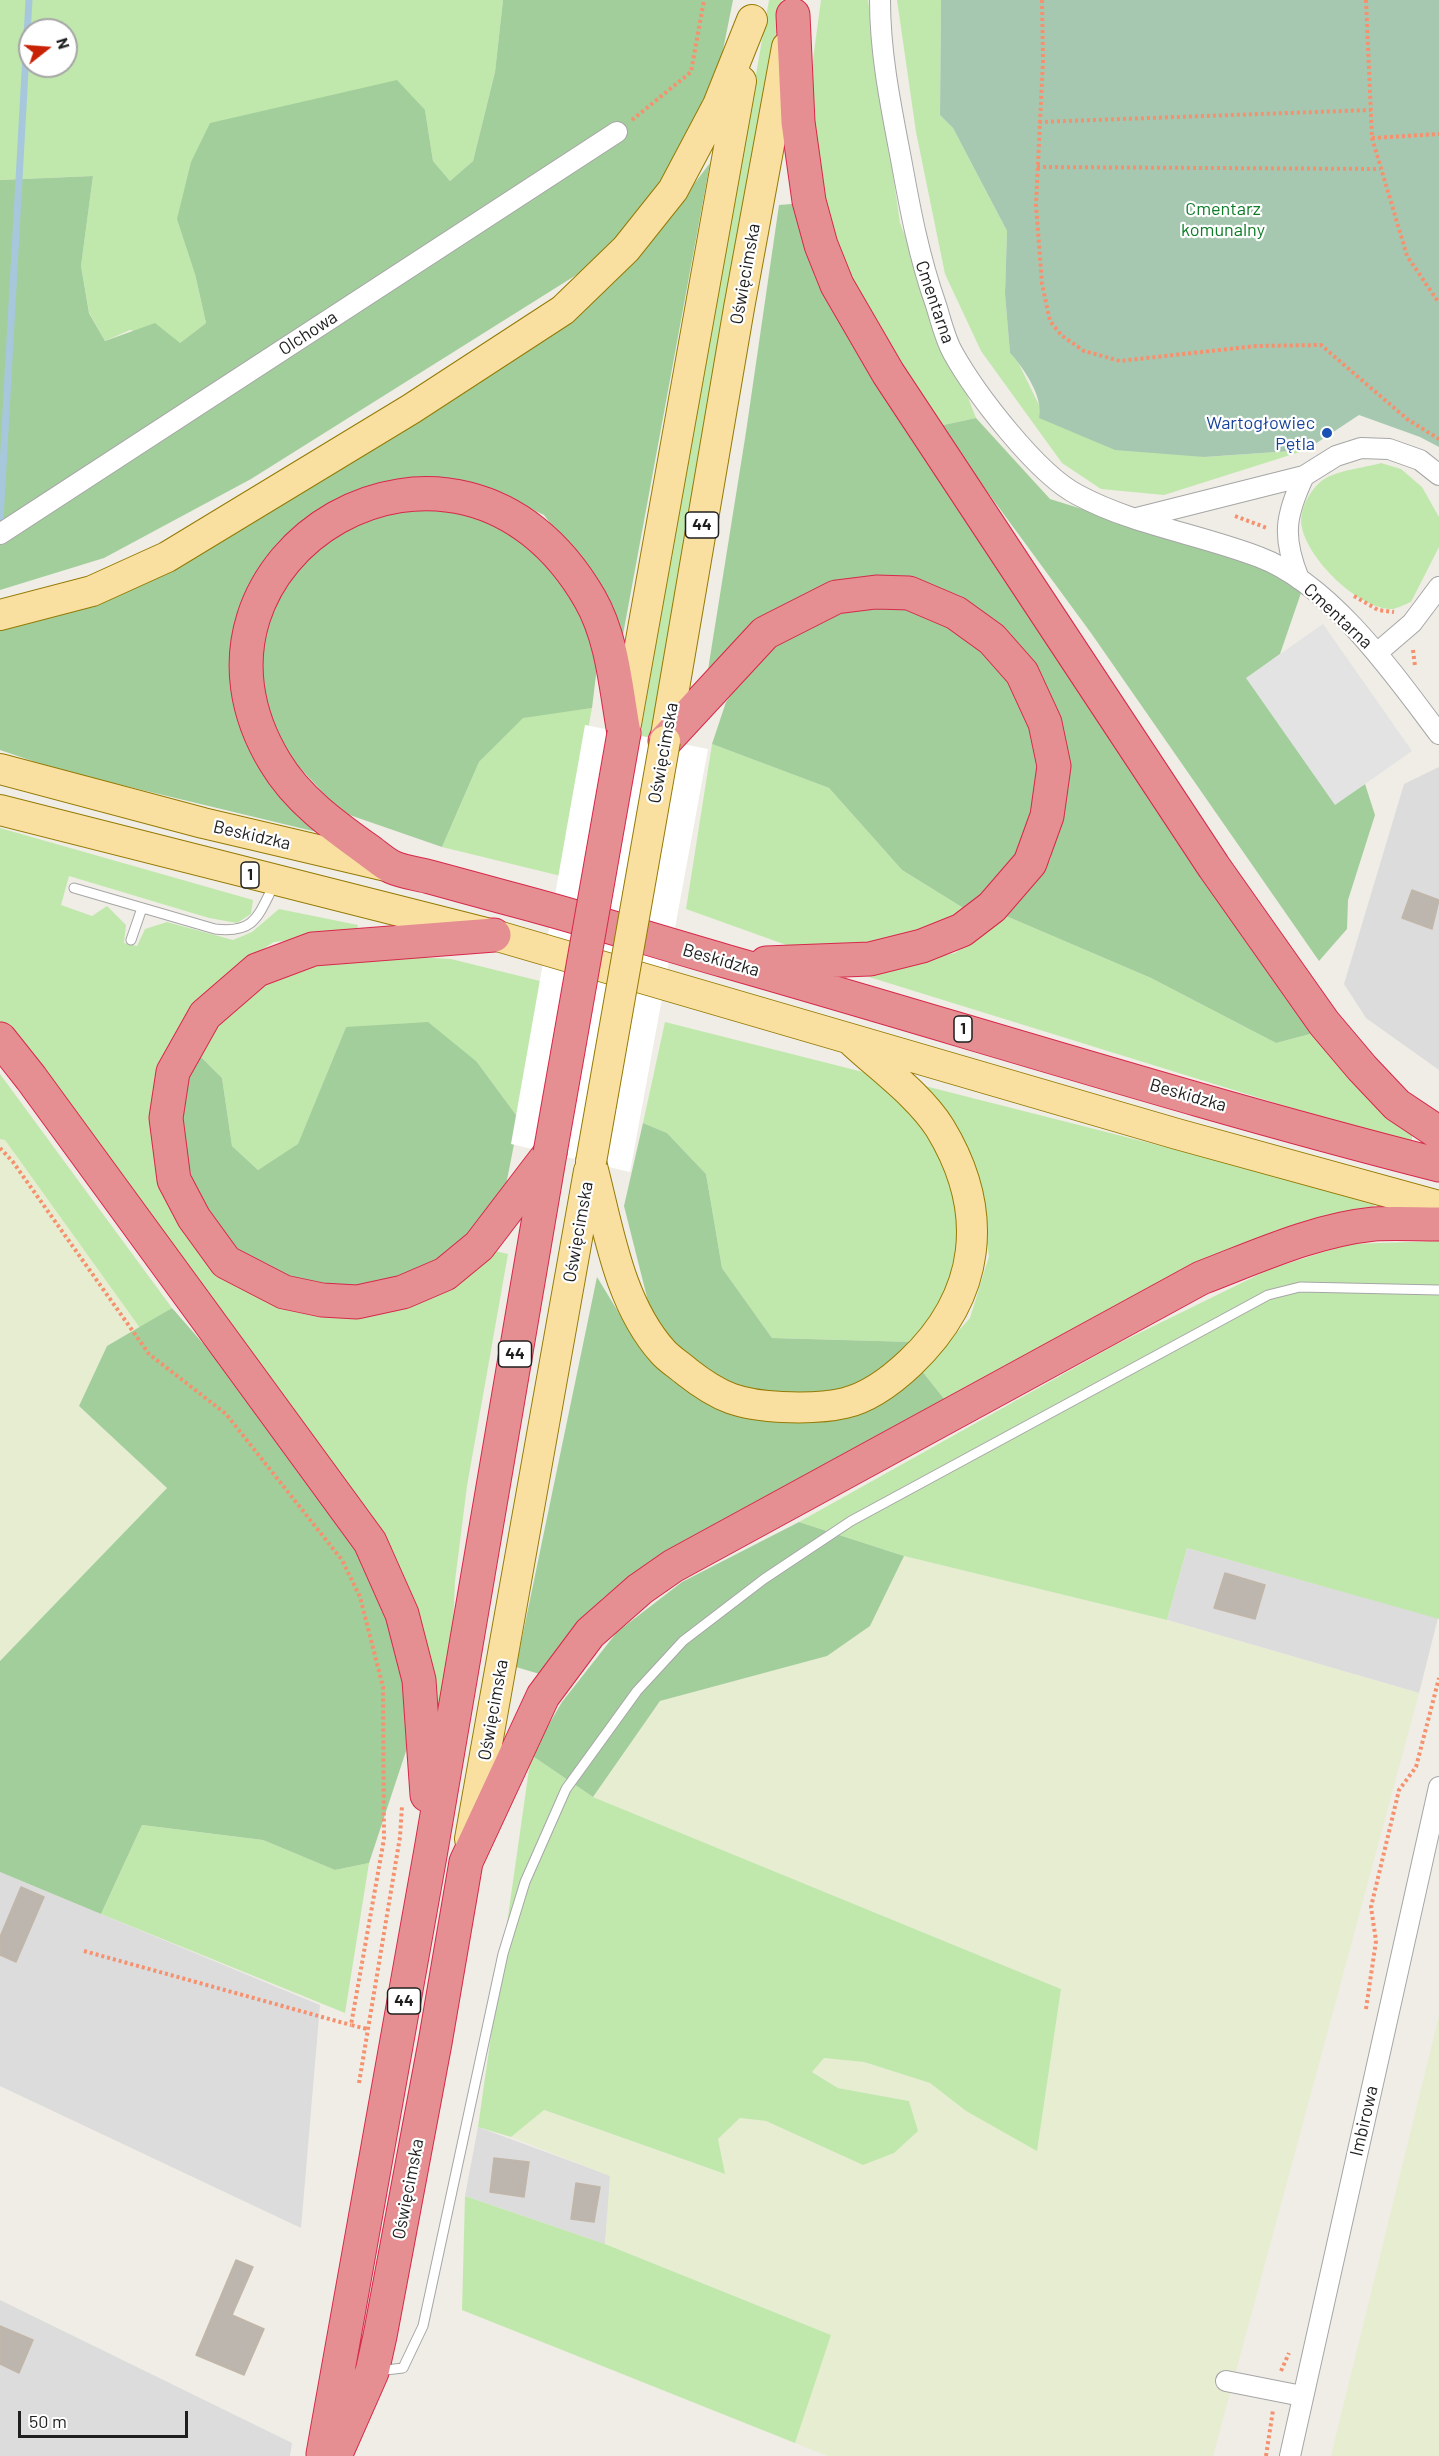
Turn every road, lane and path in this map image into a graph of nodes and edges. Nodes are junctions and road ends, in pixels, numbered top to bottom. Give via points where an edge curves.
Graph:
1 (704, 0) edge
2 (879, 0) edge
3 (1042, 0) edge
4 (1366, 0) edge
5 (795, 7) edge
6 (754, 10) edge
7 (1371, 110) junction
8 (1039, 122) junction
9 (617, 132) joint
10 (1439, 134) edge
11 (1372, 138) junction
12 (1037, 167) junction
13 (1380, 169) junction
14 (1439, 303) edge
15 (1439, 439) edge
16 (1439, 475) edge
17 (1304, 476) junction
18 (1137, 518) junction
19 (0, 534) edge
20 (1299, 579) junction
21 (1439, 587) edge
22 (4, 615) edge
23 (1413, 646) dead end
24 (1377, 653) junction
25 (1416, 672) dead end
26 (624, 733) junction
27 (1439, 734) edge
28 (665, 741) junction
29 (8, 771) edge
30 (3, 811) edge
31 (392, 867) junction
32 (276, 881) junction
33 (74, 888) dead end
34 (141, 908) junction
35 (494, 935) junction
36 (131, 940) dead end
37 (738, 964) junction
38 (849, 1038) junction
39 (0, 1039) edge
40 (1439, 1133) edge
41 (0, 1148) edge
42 (550, 1153) junction
43 (591, 1162) junction
44 (1439, 1165) edge
45 (1439, 1206) edge
46 (1439, 1224) edge
47 (1439, 1290) edge
48 (1439, 1678) edge
49 (1439, 1786) edge
50 (402, 1802) dead end
51 (431, 1850) junction
52 (466, 1862) junction
53 (1376, 1941) dead end
54 (84, 1951) dead end
55 (351, 2025) junction
56 (367, 2029) junction
57 (358, 2088) dead end
58 (372, 2372) junction
59 (1226, 2381) dead end
60 (1302, 2396) junction
61 (322, 2456) edge
62 (335, 2456) edge
63 (1290, 2456) edge

1 - 9 path via 691,72
2 - 18 street, Cmentarna via 888,96 920,260 952,351 1027,454 1076,495
3 - 8 path
4 - 7 path
5 - 28 main road, Oświęcimska / 44
5 - 40 highway via 798,122 809,201 837,285 888,373 1214,867 1324,1023 1397,1106
6 - 22 main road via 718,105 673,190 626,249 563,310 411,409 167,557 92,591
6 - 26 main road, Oświęcimska / 44
7 - 8 path
7 - 11 path
8 - 12 path
9 - 19 street, Olchowa
10 - 11 path
11 - 13 path
12 - 13 path
12 - 15 path via 1042,284 1050,321 1061,335 1084,351 1120,361 1256,346 1321,345 1407,419
13 - 14 path via 1407,256
16 - 17 street via 1420,460 1389,448 1361,448 1336,456
17 - 18 street
17 - 20 street, Cmentarna via 1288,516 1286,536
18 - 20 street, Cmentarna via 1259,557
20 - 24 street, Cmentarna
21 - 24 street, Cmentarna via 1412,623
23 - 25 path
24 - 27 street, Cmentarna
26 - 31 highway via 607,640 593,604 563,557 529,527 495,508 455,495 410,492 334,517 305,540 276,572 258,602 248,648 248,696 266,747 284,777 339,829
26 - 42 highway, Oświęcimska / 44, bridge
28 - 37 highway via 765,633 836,597 876,592 909,592 956,614 992,639 1022,673 1045,723 1054,766 1047,816 1030,863 992,907 962,930 922,946 870,959
28 - 43 main road, Oświęcimska / 44, bridge
29 - 31 main road, Beskidzka / 1 via 203,823
30 - 32 main road, 1
31 - 37 highway, Beskidzka / 1
32 - 34 lane via 254,921 234,931
32 - 35 main road, 1
33 - 34 lane
34 - 36 lane
35 - 38 main road, 1
35 - 42 highway via 313,949 257,970 205,1015 173,1072 166,1118 174,1180 194,1218 226,1262 284,1292 357,1302 403,1292 445,1274 479,1246
37 - 44 highway, Beskidzka / 1
38 - 43 main road via 923,1106 940,1129 965,1190 973,1231 968,1267 958,1301 946,1323 928,1346 878,1389 847,1403 812,1408 754,1406 714,1393 663,1353 640,1322 618,1264
38 - 45 main road, 1
39 - 51 highway via 370,1542 402,1614 419,1680
41 - 55 path via 149,1354 226,1414 342,1560 360,1597 383,1688 384,1839
42 - 51 highway, Oświęcimska / 44
43 - 52 main road, Oświęcimska / 44
46 - 52 highway via 1373,1224 1330,1233 1201,1278 673,1566 640,1589 590,1634 543,1696
47 - 58 lane via 1300,1287 1268,1295 851,1521 764,1579 683,1641 637,1691 566,1789 525,1882 503,1954 423,2326 403,2368
48 - 53 path via 1416,1767 1399,1790 1371,1907
49 - 60 street, Imbirowa
50 - 56 path via 400,1837
51 - 61 highway, Oświęcimska / 44
52 - 58 highway, Oświęcimska / 44 via 434,2054
54 - 55 path
55 - 56 path
56 - 57 path
58 - 62 highway, Oświęcimska / 44
59 - 60 street
60 - 63 street, Imbirowa

